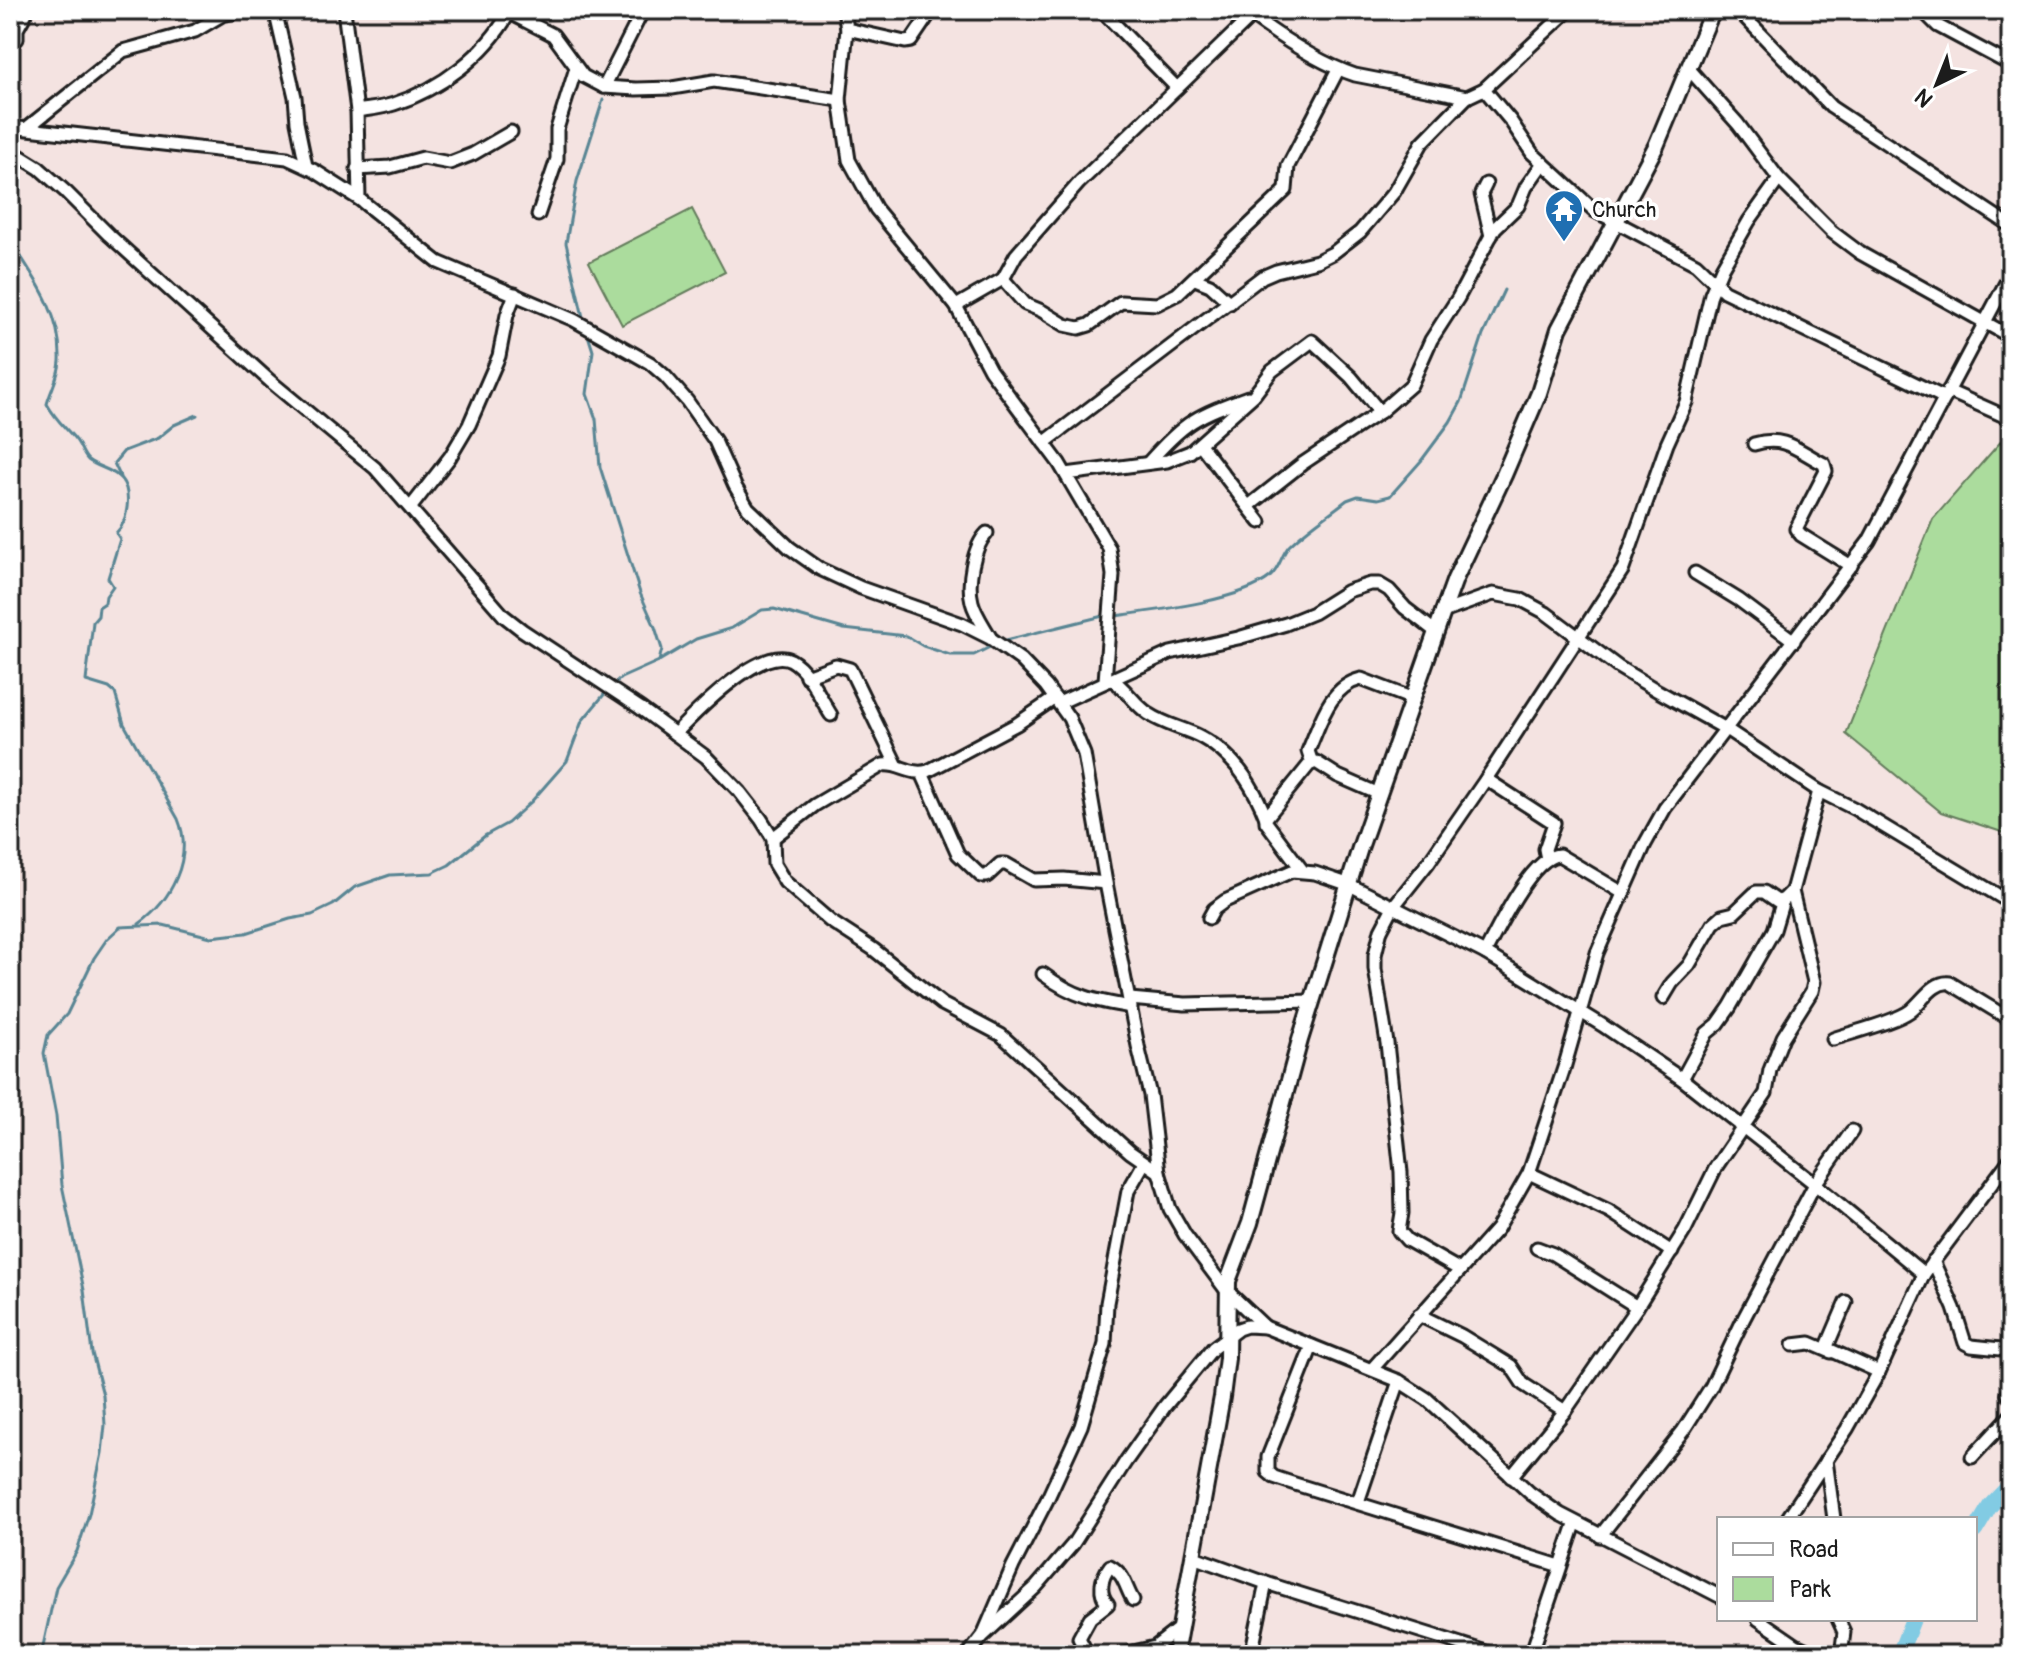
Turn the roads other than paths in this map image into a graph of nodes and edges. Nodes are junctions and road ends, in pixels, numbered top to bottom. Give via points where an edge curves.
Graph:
1 (27, 10) edge
2 (244, 10) edge
3 (275, 10) edge
4 (344, 10) edge
5 (643, 10) edge
6 (844, 10) edge
7 (932, 10) edge
8 (1101, 10) edge
9 (1569, 10) edge
10 (1715, 10) edge
11 (1738, 10) edge
12 (1922, 10) edge
13 (507, 11) edge
14 (1251, 12) edge
15 (10, 13) edge
16 (222, 13) edge
17 (847, 29) junction
18 (17, 39) dead end
19 (2011, 65) edge
20 (576, 68) junction
21 (1688, 68) junction
22 (1338, 70) junction
23 (604, 87) junction
24 (1177, 88) junction
25 (1484, 89) junction
26 (1467, 97) junction
27 (840, 100) junction
28 (357, 111) junction
29 (10, 127) edge
30 (27, 128) junction
31 (511, 132) dead end
32 (10, 150) edge
33 (1543, 163) junction
34 (306, 166) junction
35 (357, 169) junction
36 (1779, 179) junction
37 (1486, 184) dead end
38 (359, 199) junction
39 (538, 215) dead end
40 (1617, 224) junction
41 (2011, 226) edge
42 (1491, 236) junction
43 (2011, 273) edge
44 (1003, 279) junction
45 (1195, 279) junction
46 (1716, 282) junction
47 (515, 294) junction
48 (1230, 303) junction
49 (956, 306) junction
50 (1983, 324) junction
51 (2011, 337) edge
52 (1947, 394) junction
53 (1254, 395) junction
54 (1380, 412) junction
55 (2011, 419) edge
56 (1044, 443) junction
57 (1200, 444) junction
58 (1754, 444) dead end
59 (1148, 463) junction
60 (1066, 474) junction
61 (1250, 505) junction
62 (411, 507) junction
63 (1260, 522) dead end
64 (987, 533) dead end
65 (1851, 566) junction
66 (1695, 573) dead end
67 (1443, 612) junction
68 (1436, 632) junction
69 (1580, 637) junction
70 (990, 638) junction
71 (1794, 641) junction
72 (806, 676) junction
73 (1109, 681) junction
74 (1413, 699) junction
75 (1057, 700) junction
76 (831, 715) dead end
77 (1726, 729) junction
78 (675, 734) junction
79 (1312, 763) junction
80 (897, 766) junction
81 (922, 773) junction
82 (1486, 779) junction
83 (1819, 791) junction
84 (1379, 794) junction
85 (1266, 818) junction
86 (773, 838) junction
87 (1547, 859) junction
88 (1302, 870) junction
89 (1106, 883) junction
90 (1350, 885) junction
91 (1792, 891) junction
92 (1623, 893) junction
93 (1783, 900) junction
94 (2011, 903) edge
95 (1393, 907) junction
96 (1209, 918) dead end
97 (1485, 953) junction
98 (1043, 974) dead end
99 (1663, 998) dead end
100 (1313, 1001) junction
101 (1131, 1003) junction
102 (1581, 1012) junction
103 (2011, 1020) edge
104 (1833, 1039) dead end
105 (1682, 1079) junction
106 (1743, 1128) junction
107 (1852, 1131) dead end
108 (2011, 1158) edge
109 (1144, 1163) junction
110 (1159, 1172) junction
111 (1529, 1173) junction
112 (1815, 1184) junction
113 (1537, 1248) dead end
114 (1672, 1252) junction
115 (1933, 1261) junction
116 (1460, 1270) junction
117 (1924, 1274) junction
118 (1226, 1290) junction
119 (1846, 1302) dead end
120 (1637, 1307) junction
121 (1419, 1315) junction
122 (1265, 1327) junction
123 (1227, 1335) junction
124 (1793, 1345) dead end
125 (1312, 1346) junction
126 (2011, 1350) edge
127 (1831, 1352) junction
128 (1372, 1369) junction
129 (1879, 1372) junction
130 (1399, 1381) junction
131 (2011, 1389) edge
132 (2011, 1398) edge
133 (1565, 1411) junction
134 (2011, 1415) edge
135 (1972, 1457) dead end
136 (1826, 1460) junction
137 (1511, 1477) junction
138 (1358, 1502) junction
139 (1788, 1517) edge
140 (1834, 1517) edge
141 (1575, 1524) junction
142 (1600, 1536) junction
143 (1194, 1557) junction
144 (1560, 1566) junction
145 (1266, 1583) junction
146 (1717, 1595) edge
147 (1133, 1600) dead end
148 (1761, 1621) edge
149 (1839, 1621) edge
150 (1178, 1629) junction
151 (982, 1637) junction
152 (968, 1655) edge
153 (1088, 1655) edge
154 (1120, 1655) edge
155 (1175, 1655) edge
156 (1251, 1655) edge
157 (1496, 1655) edge
158 (1531, 1655) edge
159 (1818, 1655) edge
160 (1841, 1655) edge

1 - 15 street
1 - 18 street
2 - 16 street
3 - 34 street
4 - 28 street
5 - 23 street
6 - 17 street
7 - 17 street via 911,41
8 - 24 street
9 - 25 street
10 - 21 street
11 - 41 street via 1831,107
12 - 19 street via 1938,26
13 - 20 street via 553,35
13 - 28 street via 492,39 450,76 393,105
14 - 22 street
14 - 24 street
16 - 30 street via 195,31 123,51
17 - 27 street
20 - 23 street
20 - 39 street via 557,129 557,159
21 - 36 street
21 - 40 street
22 - 26 street
22 - 45 street via 1288,166 1286,190
23 - 27 street via 672,88 714,81
24 - 44 street via 1079,183 1016,255
25 - 26 street
25 - 33 street
26 - 48 street via 1422,143 1394,192 1360,232 1317,261 1262,277
27 - 49 street via 849,160 863,187
28 - 35 street
29 - 30 street
30 - 34 street via 287,158
31 - 35 street via 450,163 423,158
32 - 62 street via 66,192 270,381 375,468
33 - 40 street
33 - 42 street via 1518,206
34 - 38 street
35 - 38 street
36 - 46 street
36 - 50 street via 1860,253
37 - 42 street via 1481,194
38 - 47 street via 438,262
40 - 46 street via 1696,264
40 - 67 street via 1559,329 1533,406
42 - 54 street via 1431,340 1416,378
43 - 50 street
44 - 45 street via 1025,304 1079,328 1121,302 1145,305 1166,300
44 - 49 street
45 - 48 street
46 - 52 street via 1724,291
46 - 69 street via 1686,402 1623,569
47 - 62 street via 499,356 469,425
47 - 70 street via 592,329 665,376 715,441 748,508 799,556 861,588
48 - 56 street
49 - 56 street via 990,370
50 - 51 street
50 - 52 street
52 - 55 street
52 - 65 street via 1885,514
53 - 54 street via 1272,371 1312,341
53 - 57 street
53 - 59 street via 1188,422
54 - 61 street
56 - 60 street
57 - 59 street via 1178,458
57 - 61 street
58 - 65 street via 1780,441 1824,464 1826,471 1796,529
59 - 60 street
60 - 73 street via 1105,538 1111,560
61 - 63 street
62 - 78 street via 504,616
64 - 70 street via 979,544 970,592
65 - 71 street
66 - 71 street
67 - 68 street
67 - 69 street via 1481,597 1506,595 1546,613
68 - 73 street via 1389,590 1370,584 1286,624 1170,653
68 - 74 street
69 - 77 street via 1618,667
69 - 82 street
70 - 75 street via 1021,660
71 - 77 street
72 - 76 street
72 - 78 street via 787,658 766,659
72 - 80 street via 836,665 850,669
73 - 75 street
73 - 85 street via 1125,689 1150,715 1231,757
74 - 79 street via 1361,679 1350,683 1325,707 1308,751
74 - 84 street
75 - 81 street
75 - 89 street via 1081,743
77 - 83 street
77 - 92 street via 1665,808
78 - 86 street via 740,792
79 - 84 street
79 - 85 street
80 - 81 street
80 - 86 street via 883,765 859,778
81 - 89 street via 958,854 981,876 1006,864 1034,880
82 - 87 street via 1554,823
82 - 95 street
83 - 91 street
83 - 94 street
84 - 90 street
85 - 88 street
86 - 109 street via 774,864 785,882 942,1004 1001,1035
87 - 92 street via 1559,855
87 - 97 street via 1513,902
88 - 90 street
88 - 96 street via 1225,901
89 - 101 street
90 - 95 street
90 - 100 street
91 - 93 street
91 - 106 street via 1814,982 1783,1037 1766,1093
92 - 102 street via 1593,964
93 - 99 street via 1756,892 1738,910 1717,919
93 - 105 street via 1768,942
95 - 97 street
95 - 116 street via 1381,930 1375,969 1401,1172 1399,1231
97 - 102 street
98 - 101 street via 1088,1000
100 - 101 street
100 - 118 street
101 - 110 street
102 - 105 street
102 - 111 street
103 - 104 street via 1944,982 1909,1012
105 - 106 street
106 - 112 street
106 - 114 street via 1713,1172
107 - 112 street
108 - 115 street
109 - 110 street
109 - 151 street via 1128,1191 1107,1303 1105,1344 1081,1426
110 - 118 street via 1176,1223
111 - 114 street via 1609,1211
111 - 116 street via 1497,1229
112 - 117 street
112 - 142 street via 1711,1387
113 - 120 street
114 - 120 street
115 - 117 street
115 - 126 street via 1965,1343
116 - 121 street
117 - 129 street
118 - 122 street
118 - 123 street
119 - 127 street via 1828,1344
120 - 133 street
121 - 128 street
121 - 133 street via 1511,1366 1523,1384
122 - 123 street via 1247,1326
122 - 125 street
123 - 143 street via 1222,1397
123 - 151 street via 1165,1406 1070,1548
124 - 127 street via 1810,1343
125 - 128 street
125 - 138 street via 1268,1457 1268,1472
127 - 129 street
128 - 130 street
129 - 136 street
130 - 137 street via 1443,1413
130 - 138 street
131 - 132 street
133 - 137 street
134 - 135 street
136 - 139 street
136 - 140 street
137 - 141 street
138 - 144 street
141 - 142 street
141 - 144 street
142 - 146 street
143 - 145 street
143 - 150 street
144 - 158 street
145 - 156 street
145 - 157 street
147 - 153 street via 1125,1580 1110,1566 1101,1587 1108,1604 1090,1618 1079,1638
148 - 159 street
149 - 160 street via 1844,1632
150 - 154 street via 1155,1647
150 - 155 street
151 - 152 street

